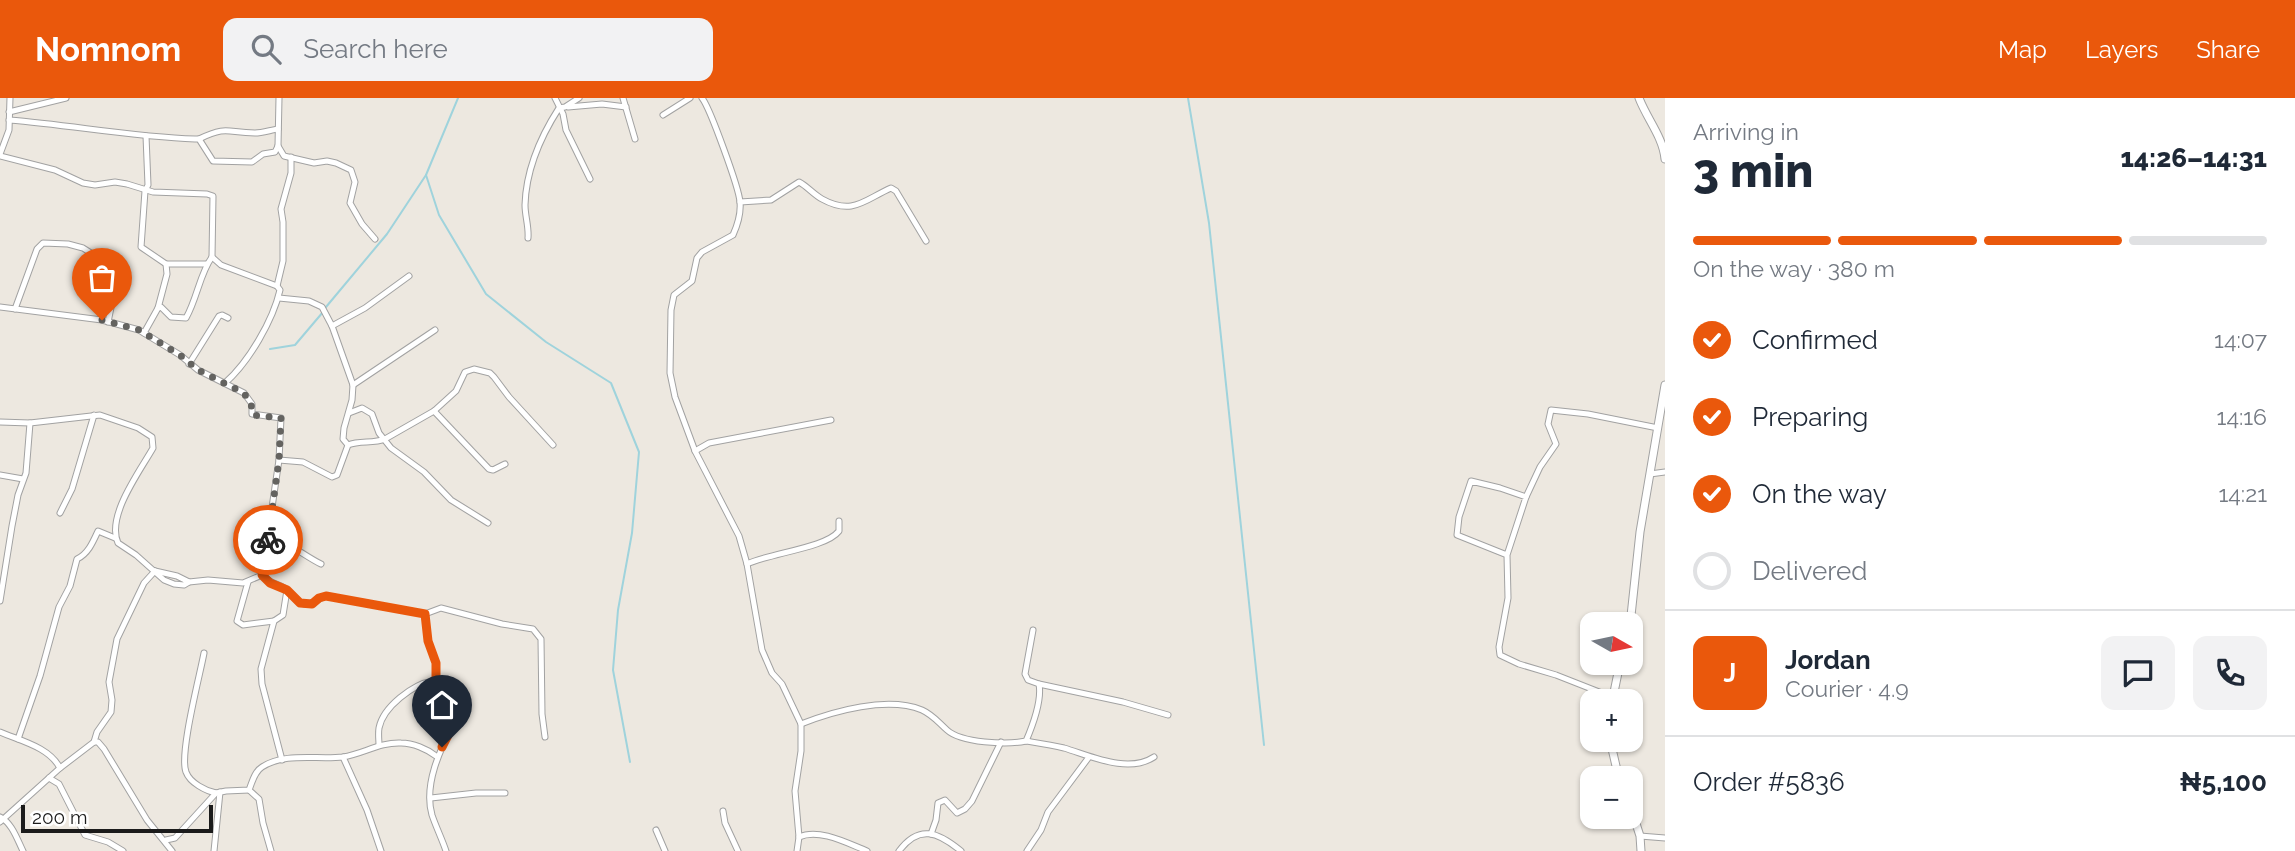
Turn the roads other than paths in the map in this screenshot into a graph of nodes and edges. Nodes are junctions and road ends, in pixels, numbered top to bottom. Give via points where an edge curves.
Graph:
1 (10, 98) edge
2 (66, 98) edge
3 (279, 98) edge
4 (555, 98) edge
5 (579, 98) edge
6 (623, 98) edge
7 (690, 98) edge
8 (702, 98) edge
9 (1639, 98) edge
10 (562, 107) junction
11 (626, 107) junction
12 (9, 112) junction
13 (663, 115) dead end
14 (9, 120) junction
15 (0, 127) edge
16 (278, 129) junction
17 (9, 130) junction
18 (146, 136) junction
19 (199, 139) junction
20 (635, 139) dead end
21 (278, 146) junction
22 (0, 155) edge
23 (291, 156) junction
24 (1665, 159) edge
25 (590, 179) dead end
26 (145, 191) junction
27 (740, 202) junction
28 (528, 238) dead end
29 (375, 239) dead end
30 (926, 242) dead end
31 (212, 257) junction
32 (166, 264) junction
33 (206, 264) junction
34 (409, 276) dead end
35 (277, 286) junction
36 (279, 298) junction
37 (0, 307) edge
38 (158, 308) junction
39 (15, 309) junction
40 (228, 318) dead end
41 (108, 322) junction
42 (332, 326) junction
43 (435, 330) dead end
44 (144, 333) junction
45 (189, 364) junction
46 (225, 383) junction
47 (353, 385) junction
48 (1665, 385) edge
49 (434, 411) junction
50 (349, 413) junction
51 (94, 415) junction
52 (831, 420) dead end
53 (0, 422) edge
54 (30, 423) junction
55 (1658, 428) junction
56 (385, 439) junction
57 (348, 445) junction
58 (553, 445) dead end
59 (695, 451) junction
60 (279, 460) junction
61 (505, 464) dead end
62 (1665, 472) edge
63 (1650, 474) junction
64 (0, 475) edge
65 (23, 479) junction
66 (1526, 498) junction
67 (60, 513) dead end
68 (839, 521) dead end
69 (488, 523) dead end
70 (268, 537) junction
71 (115, 538) junction
72 (1507, 555) junction
73 (321, 564) dead end
74 (747, 564) junction
75 (155, 571) junction
76 (262, 575) junction
77 (248, 582) junction
78 (287, 590) junction
79 (0, 601) edge
80 (1631, 612) edge
81 (425, 614) junction
82 (274, 621) junction
83 (1033, 630) dead end
84 (204, 653) dead end
85 (436, 681) junction
86 (1039, 684) junction
87 (1590, 689) edge
88 (1168, 715) dead end
89 (801, 724) junction
90 (0, 732) edge
91 (545, 737) dead end
92 (18, 739) junction
93 (1026, 741) junction
94 (94, 742) junction
95 (1001, 742) junction
96 (379, 746) junction
97 (436, 756) junction
98 (343, 757) junction
99 (1089, 757) junction
100 (1154, 757) dead end
101 (282, 760) junction
102 (60, 768) junction
103 (49, 778) junction
104 (249, 790) junction
105 (218, 793) junction
106 (505, 793) dead end
107 (431, 798) junction
108 (723, 811) dead end
109 (1, 819) edge
110 (1638, 829) edge
111 (656, 830) dead end
112 (931, 834) junction
113 (1640, 836) junction
114 (799, 837) junction
115 (1665, 838) edge
116 (166, 840) junction
117 (733, 850) edge
118 (23, 851) edge
119 (123, 851) edge
120 (172, 851) edge
121 (214, 851) edge
122 (271, 851) edge
123 (381, 851) edge
124 (446, 851) edge
125 (665, 851) edge
126 (797, 851) edge
127 (866, 851) edge
128 (899, 851) edge
129 (961, 851) edge
130 (1027, 851) edge
131 (1641, 851) edge

1 - 12 street
2 - 12 street
3 - 16 street
4 - 10 street
5 - 10 street
6 - 11 street
7 - 13 street
8 - 27 street
9 - 24 street via 1664,145
10 - 11 street
10 - 25 street via 566,130
10 - 28 street via 547,127 529,178 525,206
11 - 20 street
12 - 14 street
14 - 17 street
14 - 18 street
15 - 17 street
16 - 19 street via 256,134 217,130
16 - 21 street
17 - 22 street
18 - 19 street
18 - 26 street
19 - 21 street via 213,161 252,162 275,152
21 - 23 street via 284,156
22 - 26 street via 83,183 115,182
23 - 29 street via 351,170 355,182 350,203
23 - 35 street via 281,209 283,261
26 - 31 street via 213,196
26 - 32 street via 141,247
27 - 30 street via 771,200 799,182 824,200 852,207 891,188
27 - 59 street via 733,234 702,252 692,281 672,301 670,373
31 - 33 street
31 - 35 street via 221,265
32 - 33 street
32 - 38 street
33 - 38 street via 186,318 171,317
34 - 42 street via 365,309
35 - 36 street
36 - 42 street via 322,307
36 - 46 street via 258,341
37 - 39 street
38 - 44 street
39 - 41 street
39 - 41 street via 37,249 43,243 68,244 117,258
40 - 45 street via 219,316
41 - 44 street
42 - 47 street
43 - 47 street
44 - 45 street
45 - 46 street
46 - 60 street via 244,393 252,413 282,420
47 - 50 street
48 - 55 street
49 - 56 street
49 - 58 street via 456,391 468,369 490,373
49 - 61 street via 489,469
50 - 56 street via 362,408 372,414
50 - 57 street via 343,439
51 - 54 street
51 - 67 street
51 - 71 street via 138,428 154,443 116,515
52 - 59 street via 709,443
53 - 54 street
54 - 65 street
55 - 63 street
55 - 66 street via 1551,410 1548,424 1556,444
56 - 57 street
56 - 69 street via 451,500
57 - 60 street via 337,475 332,477 303,462
59 - 74 street via 739,536
60 - 70 street
62 - 63 street
63 - 80 street
64 - 65 street
65 - 79 street
66 - 72 street
66 - 72 street via 1471,481 1457,536
68 - 74 street via 839,531 828,540
70 - 73 street
70 - 76 street
71 - 75 street
71 - 92 street via 98,531 92,545 77,559
72 - 87 street via 1508,598 1500,655
74 - 89 street via 762,650
75 - 77 street via 174,584
75 - 94 street via 144,583 117,639 109,682 111,712
76 - 77 street
76 - 78 street
77 - 82 street via 237,621 243,625
78 - 81 street via 305,604 326,596
78 - 82 street via 283,615
81 - 85 street
81 - 91 street via 441,608 533,629 541,639
82 - 101 street via 261,684
83 - 86 street via 1025,674
84 - 105 street via 190,718 186,772 207,791
85 - 96 street via 411,691 385,713
85 - 97 street via 456,685 460,709
86 - 88 street
86 - 93 street
89 - 95 street via 868,705 896,706 932,715 948,732
89 - 114 street via 795,791
90 - 92 street
92 - 102 street via 52,756
93 - 95 street
93 - 99 street
94 - 102 street
94 - 116 street via 104,749 147,820
95 - 112 street via 965,808 957,813 945,800 938,803
96 - 97 street via 404,743
96 - 98 street
97 - 107 street
98 - 101 street
98 - 123 street
99 - 100 street via 1135,764
99 - 130 street via 1048,812
101 - 104 street via 262,766
102 - 103 street
103 - 109 street
103 - 119 street via 59,784 85,835
104 - 105 street
104 - 122 street via 260,799
105 - 116 street via 175,838
105 - 121 street
106 - 107 street
107 - 124 street via 431,812
108 - 117 street
109 - 118 street
110 - 113 street
111 - 125 street
112 - 128 street via 919,833
112 - 129 street
113 - 115 street
113 - 131 street
114 - 126 street
114 - 127 street via 820,834
116 - 120 street

